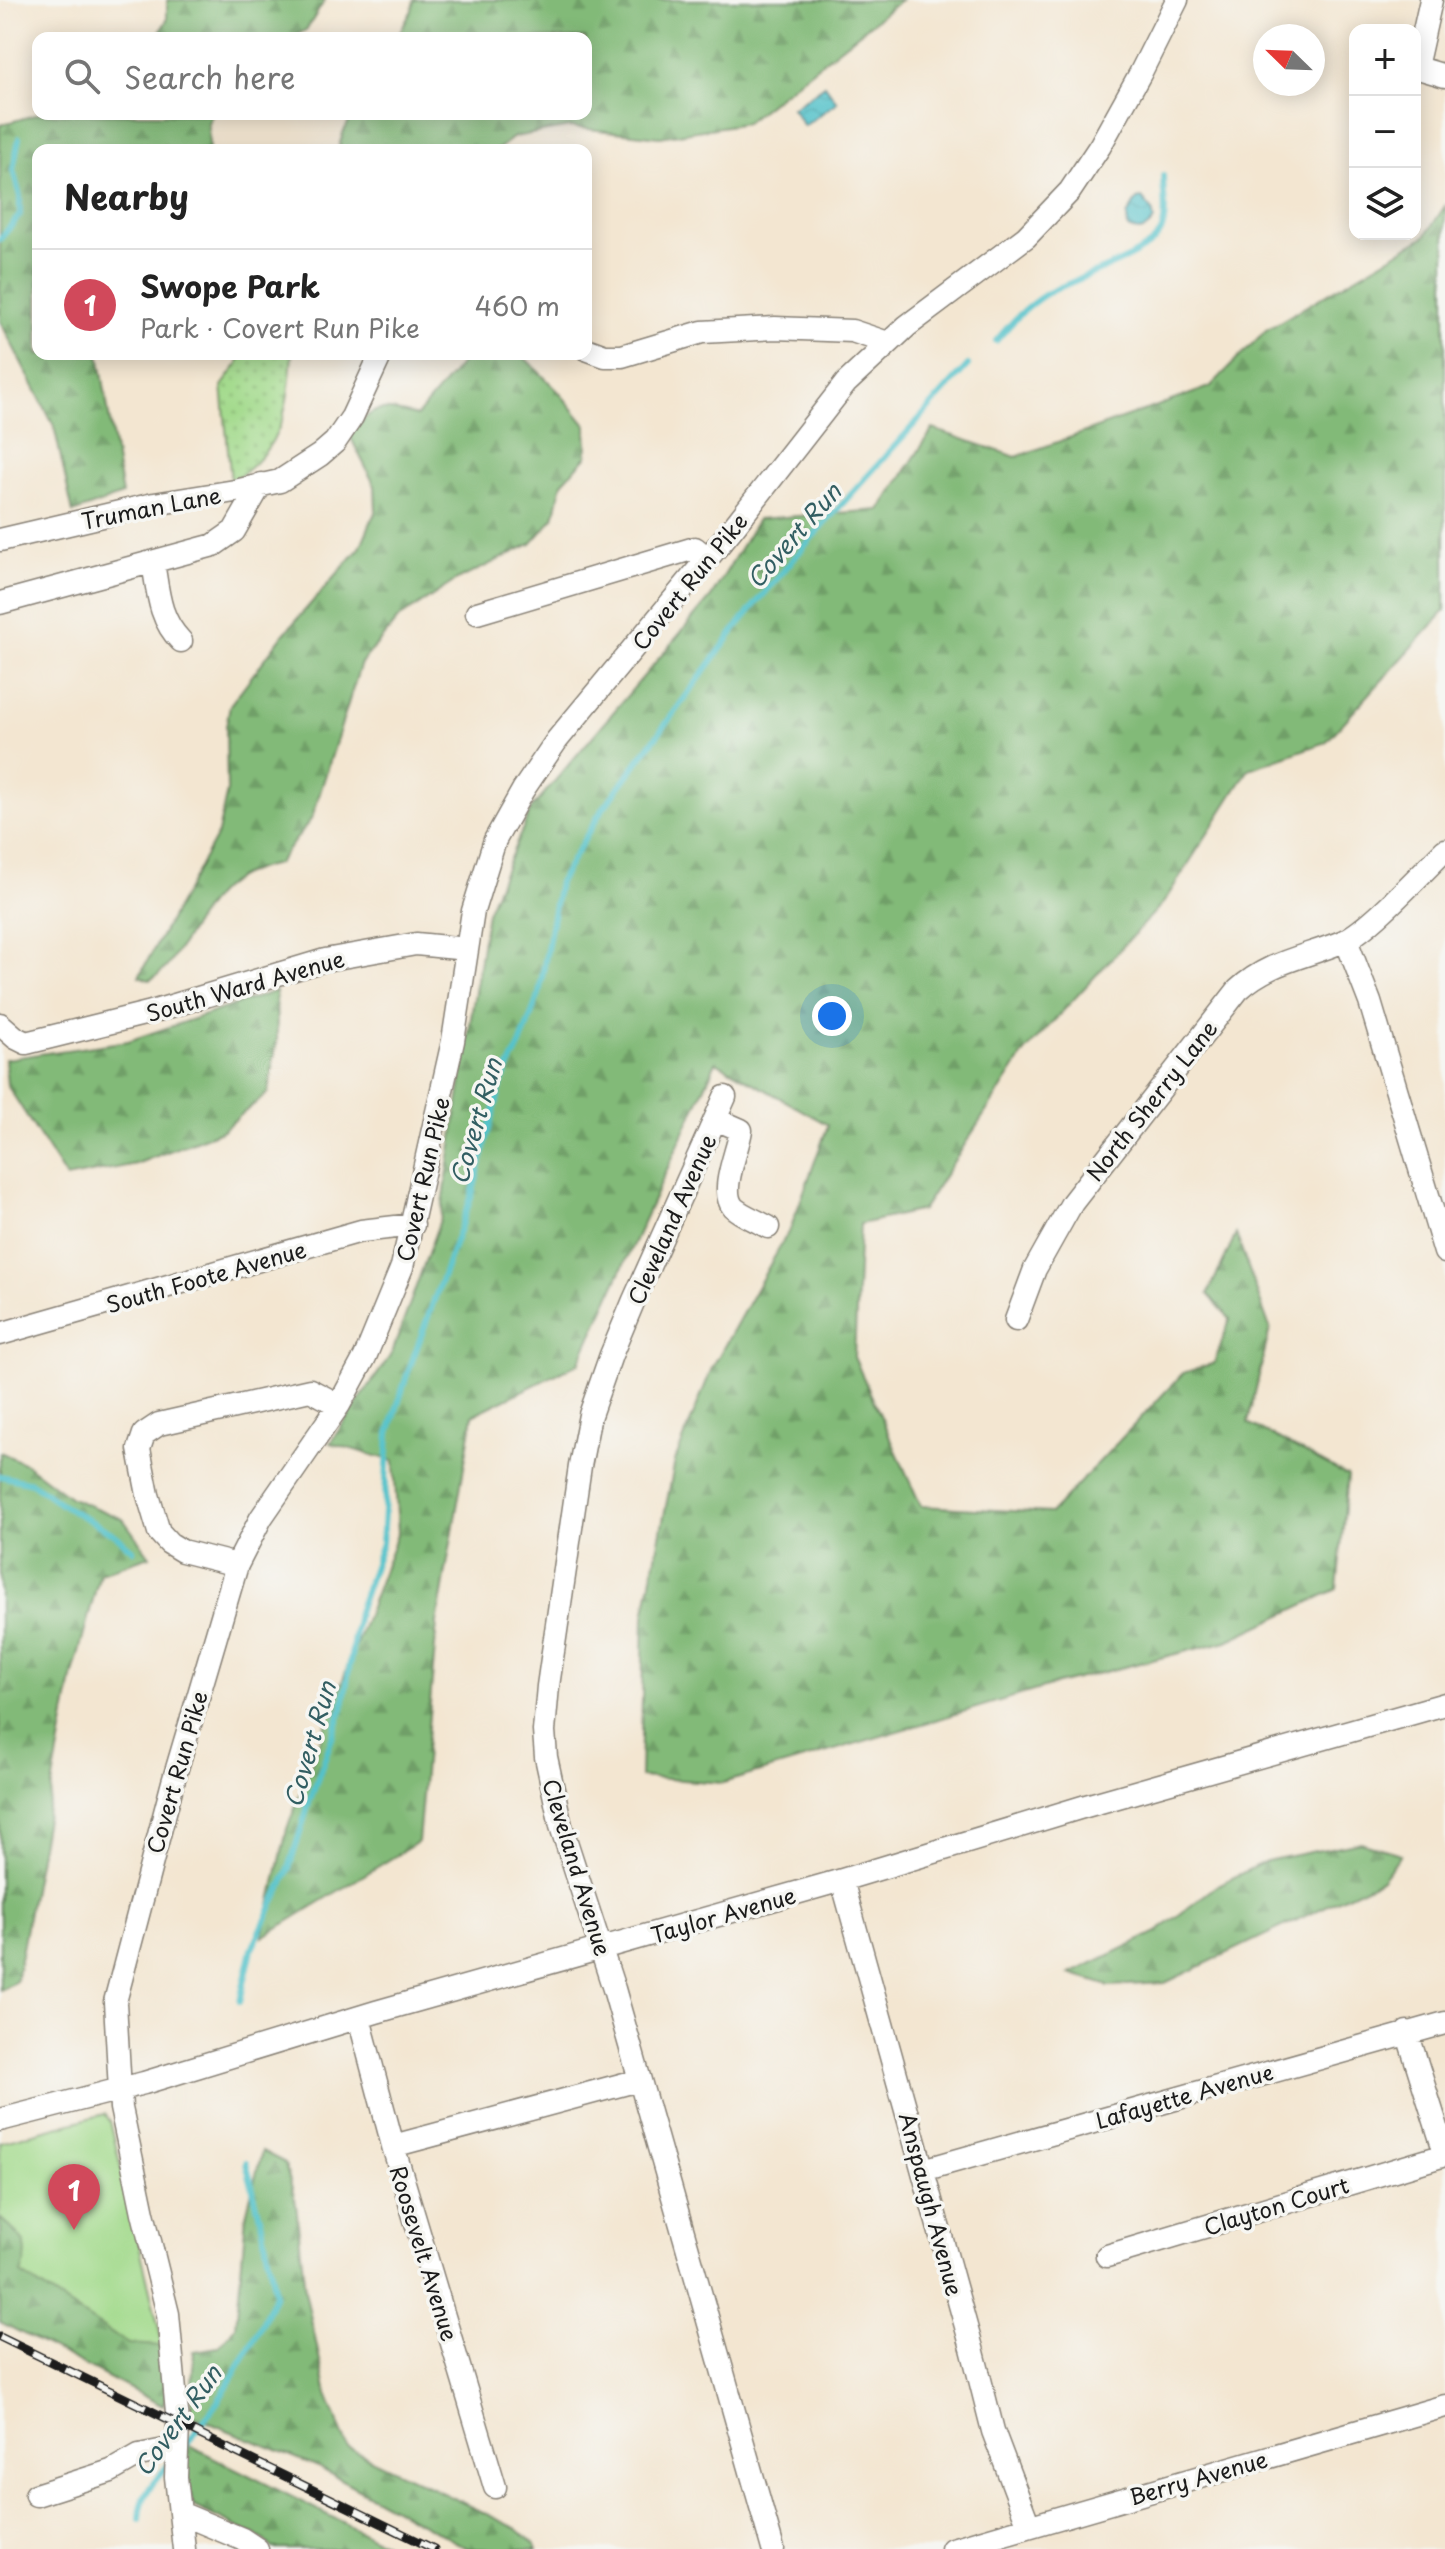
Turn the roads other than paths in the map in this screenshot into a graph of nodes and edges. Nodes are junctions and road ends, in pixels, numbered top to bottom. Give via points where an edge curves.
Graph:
1 (1177, 0) edge
2 (1431, 0) edge
3 (1421, 45) edge
4 (1421, 69) edge
5 (1445, 76) edge
6 (888, 343) junction
7 (592, 351) edge
8 (378, 360) edge
9 (261, 484) junction
10 (0, 540) edge
11 (695, 548) junction
12 (153, 562) junction
13 (0, 603) edge
14 (477, 613) dead end
15 (181, 641) dead end
16 (1445, 850) edge
17 (1346, 940) junction
18 (467, 949) junction
19 (0, 1024) edge
20 (725, 1097) dead end
21 (716, 1119) junction
22 (413, 1225) junction
23 (768, 1227) dead end
24 (1445, 1252) edge
25 (1016, 1320) dead end
26 (0, 1334) edge
27 (339, 1405) junction
28 (237, 1565) junction
29 (1445, 1704) edge
30 (842, 1880) junction
31 (601, 1949) junction
32 (359, 2018) junction
33 (1445, 2023) edge
34 (1407, 2032) junction
35 (639, 2080) junction
36 (119, 2089) junction
37 (0, 2120) edge
38 (393, 2146) junction
39 (1445, 2154) edge
40 (923, 2170) junction
41 (1107, 2256) dead end
42 (1445, 2406) edge
43 (175, 2448) junction
44 (495, 2487) dead end
45 (36, 2495) dead end
46 (180, 2513) junction
47 (1029, 2526) junction
48 (184, 2549) edge
49 (257, 2549) edge
50 (773, 2549) edge
51 (952, 2549) edge

1 - 6 street, Covert Run Pike via 1124,104 1070,191 1026,237
2 - 3 street
4 - 5 street
6 - 7 street via 852,331 775,328 702,332 622,356
6 - 11 street, Covert Run Pike
8 - 9 street, Truman Lane via 335,442 280,481
9 - 10 street, Truman Lane
9 - 12 street via 234,531 214,545
11 - 14 street
11 - 18 street, Covert Run Pike via 523,790 493,845
12 - 13 street
12 - 15 street via 160,609
16 - 17 street, North Sherry Lane
17 - 24 street via 1370,1002
17 - 25 street, North Sherry Lane via 1266,969 1238,990 1072,1203 1035,1269
18 - 19 street, South Ward Avenue via 416,944 325,960 26,1043
18 - 22 street, Covert Run Pike
20 - 21 street, Cleveland Avenue
21 - 23 street via 741,1130 727,1195 734,1208
21 - 31 street, Cleveland Avenue via 611,1355 590,1415 548,1686 546,1757 561,1826
22 - 26 street, South Foote Avenue via 361,1231
22 - 27 street, Covert Run Pike via 402,1267
27 - 28 street, Covert Run Pike via 261,1518
27 - 28 street via 310,1390 159,1424 144,1434 139,1449 159,1532 182,1551
28 - 36 street, Covert Run Pike via 118,1986 113,2011
29 - 30 street, Taylor Avenue
30 - 31 street, Taylor Avenue
30 - 40 street, Anspaugh Avenue
31 - 32 street, Taylor Avenue
31 - 35 street, Cleveland Avenue
32 - 36 street, Taylor Avenue
32 - 38 street, Roosevelt Avenue
33 - 34 street, Lafayette Avenue
34 - 39 street
34 - 40 street, Lafayette Avenue
35 - 38 street
35 - 50 street, Cleveland Avenue
36 - 37 street, Taylor Avenue
36 - 43 street, Covert Run Pike via 168,2314 178,2424
38 - 44 street, Roosevelt Avenue
39 - 41 street, Clayton Court
40 - 47 street, Anspaugh Avenue via 993,2431
42 - 47 street, Berry Avenue
43 - 45 street via 139,2455 111,2471
43 - 46 street, Covert Run Pike
46 - 48 street, Covert Run Pike
46 - 49 street
47 - 51 street, Berry Avenue

